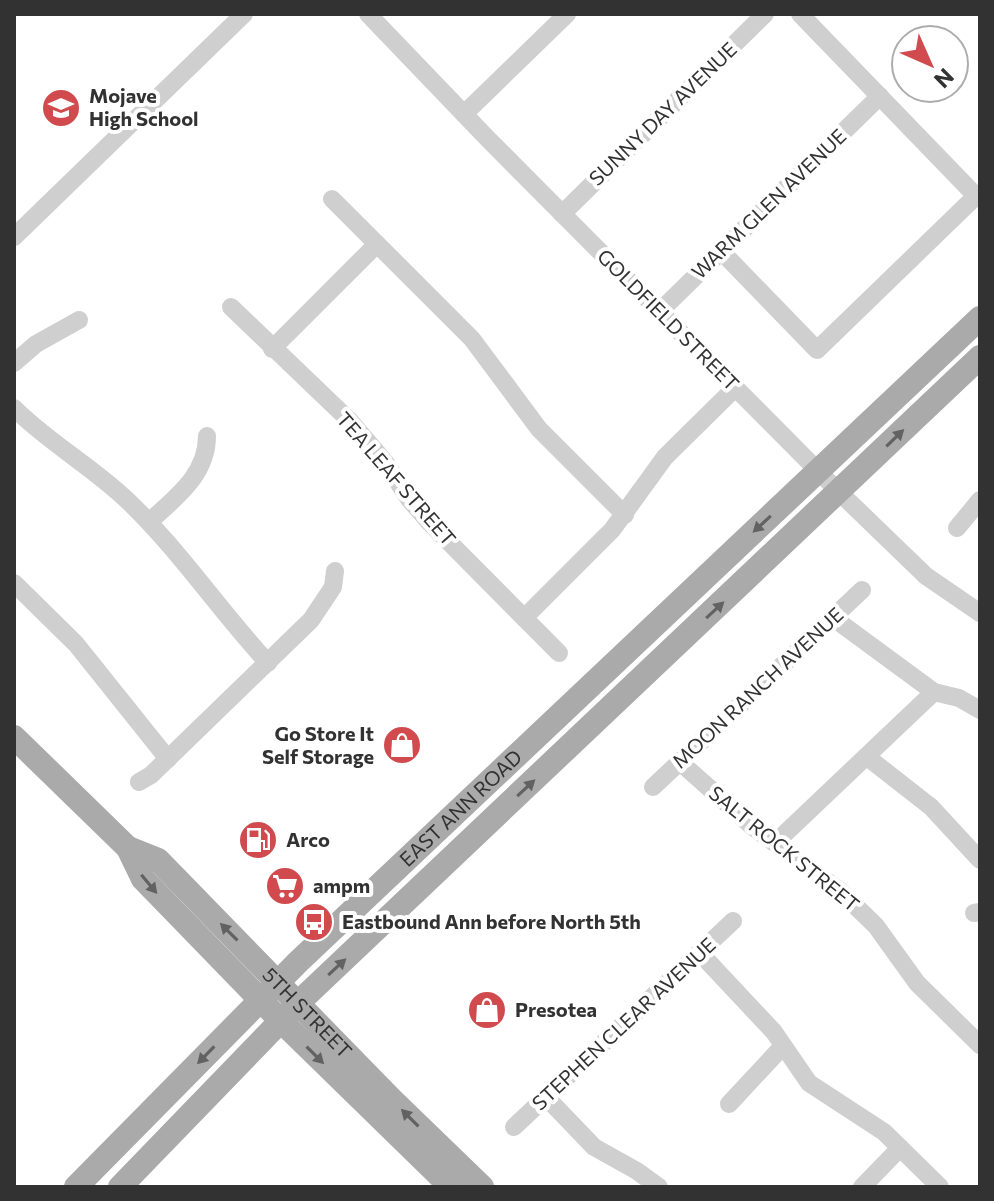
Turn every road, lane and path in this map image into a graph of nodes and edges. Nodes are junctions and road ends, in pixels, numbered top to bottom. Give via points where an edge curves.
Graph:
1 (244, 14) edge
2 (368, 14) edge
3 (567, 14) edge
4 (765, 14) edge
5 (800, 14) edge
6 (880, 96) junction
7 (464, 114) junction
8 (332, 199) dead end
9 (562, 214) junction
10 (14, 237) edge
11 (377, 244) junction
12 (721, 251) junction
13 (231, 307) dead end
14 (659, 312) junction
15 (980, 318) edge
16 (79, 320) dead end
17 (272, 349) junction
18 (980, 357) edge
19 (14, 363) edge
20 (735, 388) junction
21 (14, 408) edge
22 (207, 436) dead end
23 (818, 471) junction
24 (839, 492) junction
25 (979, 503) edge
26 (625, 515) junction
27 (149, 522) junction
28 (957, 528) dead end
29 (335, 571) dead end
30 (14, 583) edge
31 (862, 590) dead end
32 (980, 613) edge
33 (832, 617) junction
34 (524, 618) junction
35 (559, 653) dead end
36 (268, 663) junction
37 (602, 676) junction
38 (934, 692) junction
39 (980, 710) edge
40 (14, 738) edge
41 (563, 754) junction
42 (867, 757) junction
43 (168, 759) junction
44 (680, 762) junction
45 (139, 782) dead end
46 (653, 787) dead end
47 (776, 842) junction
48 (128, 848) junction
49 (980, 860) edge
50 (733, 921) dead end
51 (699, 952) junction
52 (278, 982) junction
53 (260, 1000) junction
54 (298, 1003) junction
55 (281, 1021) junction
56 (980, 1045) edge
57 (783, 1046) junction
58 (545, 1096) junction
59 (729, 1104) dead end
60 (514, 1127) dead end
61 (900, 1148) junction
62 (651, 1185) edge
63 (76, 1187) edge
64 (120, 1187) edge
65 (451, 1187) edge
66 (482, 1187) edge
67 (862, 1187) edge
68 (940, 1187) edge

1 - 10 street
2 - 7 street, GOLDFIELD STREET
3 - 7 street
4 - 9 street, SUNNY DAY AVENUE
5 - 6 street
6 - 12 street, WARM GLEN AVENUE
6 - 12 street via 976,196 817,350
7 - 9 street, GOLDFIELD STREET
8 - 11 street
9 - 14 street, GOLDFIELD STREET
11 - 17 street
11 - 26 street via 472,339 531,420
12 - 14 street, WARM GLEN AVENUE
13 - 17 street, TEA LEAF STREET
14 - 20 street, GOLDFIELD STREET
15 - 23 main road, EAST ANN ROAD
16 - 19 street via 46,337
17 - 34 street, TEA LEAF STREET via 370,443 409,499
24 -> 18 main road, EAST ANN ROAD
20 - 23 street, GOLDFIELD STREET
20 - 26 street via 665,457
21 - 27 street
22 - 27 street via 207,452 195,477
23 - 24 street, GOLDFIELD STREET
23 -> 37 main road, EAST ANN ROAD
24 - 32 street, GOLDFIELD STREET via 926,576
41 -> 24 main road, EAST ANN ROAD
25 - 28 street
26 - 34 street
27 - 36 street
29 - 36 street via 333,587 319,611
30 - 43 street via 76,644
31 - 33 street, MOON RANCH AVENUE
33 - 38 street
33 - 44 street, MOON RANCH AVENUE
34 - 35 street, TEA LEAF STREET
36 - 43 street
37 - 41 main road via 559,735 556,744
37 - 52 main road, EAST ANN ROAD
38 - 39 street
38 - 42 street
40 - 48 main road, 5TH STREET
54 -> 41 main road, EAST ANN ROAD
42 - 47 street
42 - 49 street via 931,807
43 - 45 street
44 - 46 street, MOON RANCH AVENUE
44 - 47 street, SALT ROCK STREET
47 - 56 street, SALT ROCK STREET via 876,926 917,983
52 -> 48 main road, 5TH STREET via 158,860
48 -> 53 main road, 5TH STREET via 143,879
50 - 51 street, STEPHEN CLEAR AVENUE
51 - 57 street
51 - 58 street, STEPHEN CLEAR AVENUE
52 - 53 main road, EAST ANN ROAD
52 - 54 main road, 5TH STREET
53 - 55 main road, 5TH STREET
53 -> 63 main road, EAST ANN ROAD
54 - 55 main road, EAST ANN ROAD
66 -> 54 main road, 5TH STREET
55 - 64 main road, EAST ANN ROAD
55 -> 65 main road, 5TH STREET
57 - 59 street
57 - 61 street via 809,1083
58 - 60 street, STEPHEN CLEAR AVENUE
58 - 62 street via 594,1147
61 - 67 street
61 - 68 street

